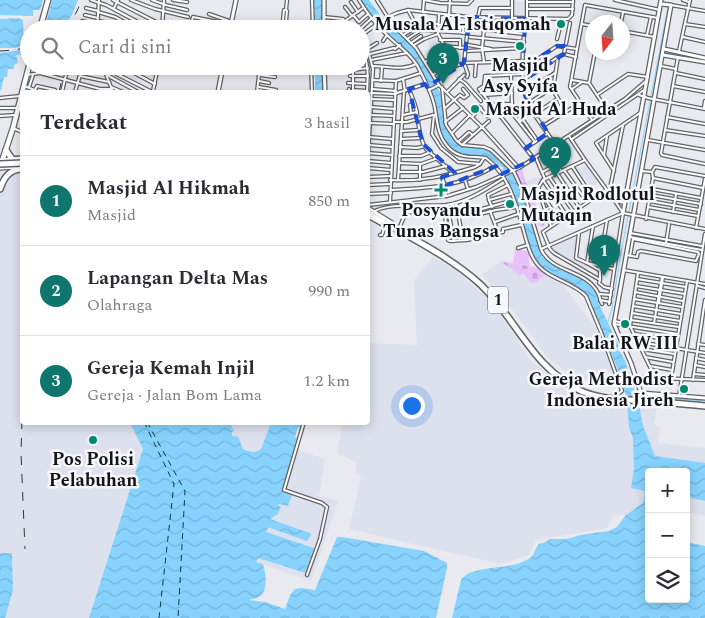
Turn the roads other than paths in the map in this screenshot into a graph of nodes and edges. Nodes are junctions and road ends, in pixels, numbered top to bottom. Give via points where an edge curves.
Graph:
1 (48, 0) edge
2 (90, 0) edge
3 (114, 0) edge
4 (131, 0) edge
5 (152, 0) edge
6 (164, 0) edge
7 (173, 0) edge
8 (236, 0) edge
9 (287, 0) edge
10 (312, 0) edge
11 (324, 0) edge
12 (359, 0) edge
13 (377, 0) edge
14 (424, 0) edge
15 (472, 0) edge
16 (512, 0) edge
17 (615, 0) edge
18 (673, 0) edge
19 (683, 0) edge
20 (99, 1) edge
21 (117, 1) edge
22 (527, 1) edge
23 (573, 1) edge
24 (689, 1) edge
25 (187, 2) dead end
26 (352, 2) dead end
27 (450, 2) edge
28 (661, 2) edge
29 (164, 4) junction
30 (670, 5) junction
31 (345, 7) dead end
32 (364, 7) junction
33 (86, 8) dead end
34 (114, 8) junction
35 (512, 8) junction
36 (687, 8) junction
37 (527, 9) junction
38 (573, 9) junction
39 (187, 10) dead end
40 (286, 10) junction
41 (408, 10) junction
42 (660, 10) junction
43 (163, 11) junction
44 (705, 11) edge
45 (98, 12) junction
46 (358, 12) junction
47 (423, 12) junction
48 (623, 12) junction
49 (210, 14) dead end
50 (368, 14) junction
51 (439, 14) junction
52 (85, 15) dead end
53 (352, 15) junction
54 (448, 15) junction
55 (623, 15) edge
56 (188, 17) dead end
57 (324, 17) joint
58 (469, 17) junction
59 (478, 17) junction
60 (651, 17) junction
61 (372, 18) junction
62 (388, 18) junction
63 (512, 18) junction
64 (658, 18) junction
65 (526, 19) junction
66 (560, 19) junction
67 (42, 20) edge
68 (98, 20) joint
69 (120, 20) edge
70 (135, 20) edge
71 (153, 20) edge
72 (162, 20) edge
73 (192, 20) edge
74 (201, 20) edge
75 (224, 20) edge
76 (232, 20) edge
77 (283, 20) edge
78 (286, 20) dead end
79 (314, 20) edge
80 (343, 20) edge
81 (346, 20) edge
82 (357, 20) edge
83 (361, 20) edge
84 (370, 20) edge
85 (414, 22) junction
86 (570, 23) dead end
87 (684, 23) junction
88 (377, 24) junction
89 (582, 24) junction
90 (438, 25) junction
91 (585, 25) edge
92 (417, 27) junction
93 (470, 28) dead end
94 (705, 28) edge
95 (370, 29) edge
96 (398, 30) junction
97 (421, 30) junction
98 (484, 30) junction
99 (438, 32) junction
100 (630, 32) edge
101 (463, 33) junction
102 (468, 33) junction
103 (524, 34) junction
104 (387, 35) junction
105 (403, 35) junction
106 (647, 35) junction
107 (421, 36) dead end
108 (470, 37) dead end
109 (655, 37) junction
110 (682, 37) junction
111 (483, 38) junction
112 (407, 39) junction
113 (557, 39) dead end
114 (440, 40) junction
115 (383, 41) dead end
116 (524, 42) junction
117 (705, 42) edge
118 (377, 43) dead end
119 (411, 43) junction
120 (400, 45) junction
121 (414, 45) junction
122 (468, 45) dead end
123 (443, 46) junction
124 (565, 46) junction
125 (370, 48) edge
126 (460, 48) junction
127 (524, 48) junction
128 (482, 49) junction
129 (577, 49) junction
130 (445, 50) junction
131 (467, 50) junction
132 (407, 52) junction
133 (664, 52) junction
134 (679, 53) junction
135 (370, 54) edge
136 (564, 54) junction
137 (370, 57) edge
138 (558, 57) junction
139 (576, 57) junction
140 (678, 58) junction
141 (705, 58) edge
142 (371, 60) junction
143 (593, 60) edge
144 (524, 61) junction
145 (425, 62) junction
146 (484, 62) junction
147 (705, 62) edge
148 (464, 63) junction
149 (476, 63) junction
150 (416, 64) junction
151 (372, 66) junction
152 (455, 66) junction
153 (661, 66) junction
154 (382, 67) junction
155 (524, 68) junction
156 (676, 69) junction
157 (448, 71) junction
158 (556, 72) junction
159 (675, 73) junction
160 (421, 74) junction
161 (511, 74) junction
162 (524, 74) junction
163 (30, 75) edge
164 (49, 75) edge
165 (67, 75) edge
166 (121, 75) edge
167 (138, 75) edge
168 (157, 75) edge
169 (221, 75) edge
170 (259, 75) joint
171 (312, 75) edge
172 (324, 75) edge
173 (433, 75) junction
174 (464, 75) dead end
175 (79, 76) joint
176 (107, 76) joint
177 (352, 76) joint
178 (368, 76) joint
179 (475, 76) dead end
180 (275, 77) dead end
181 (468, 77) dead end
182 (648, 78) junction
183 (66, 79) junction
184 (403, 79) junction
185 (460, 79) junction
186 (705, 79) edge
187 (372, 80) junction
188 (436, 80) junction
189 (524, 80) junction
190 (572, 80) junction
191 (259, 81) junction
192 (382, 81) junction
193 (396, 81) junction
194 (110, 82) junction
195 (582, 82) junction
196 (77, 83) junction
197 (269, 83) dead end
198 (348, 83) dead end
199 (352, 83) junction
200 (589, 83) junction
201 (155, 84) junction
202 (367, 84) junction
203 (425, 84) junction
204 (512, 85) junction
205 (439, 86) junction
206 (484, 86) junction
207 (672, 86) junction
208 (27, 87) junction
209 (372, 88) junction
210 (553, 88) junction
211 (646, 88) junction
212 (112, 89) edge
213 (409, 89) junction
214 (430, 89) junction
215 (463, 89) dead end
216 (25, 90) edge
217 (32, 90) edge
218 (35, 90) edge
219 (55, 90) dead end
220 (63, 90) edge
221 (75, 90) edge
222 (134, 90) edge
223 (148, 90) edge
224 (153, 90) edge
225 (218, 90) edge
226 (258, 90) edge
227 (276, 90) dead end
228 (312, 90) edge
229 (325, 90) edge
230 (353, 90) edge
231 (367, 90) edge
232 (571, 90) junction
233 (404, 91) junction
234 (447, 92) junction
235 (525, 92) junction
236 (705, 92) edge
237 (372, 93) junction
238 (396, 93) junction
239 (512, 93) junction
240 (484, 95) junction
241 (597, 95) junction
242 (640, 95) junction
243 (20, 96) edge
244 (647, 97) junction
245 (0, 98) edge
246 (371, 99) junction
247 (557, 99) junction
248 (654, 99) junction
249 (395, 100) junction
250 (455, 100) junction
251 (481, 101) dead end
252 (705, 101) edge
253 (670, 102) junction
254 (529, 103) junction
255 (580, 103) junction
256 (415, 104) junction
257 (504, 104) junction
258 (512, 104) junction
259 (491, 105) junction
260 (371, 106) junction
261 (20, 107) edge
262 (0, 108) edge
263 (445, 108) junction
264 (463, 108) junction
265 (394, 109) junction
266 (704, 109) edge
267 (607, 110) junction
268 (417, 112) junction
269 (566, 112) junction
270 (642, 112) junction
271 (411, 113) junction
272 (535, 114) junction
273 (16, 115) junction
274 (370, 115) junction
275 (403, 115) junction
276 (434, 115) junction
277 (0, 116) edge
278 (394, 116) junction
279 (471, 116) junction
280 (487, 116) dead end
281 (667, 117) junction
282 (418, 120) junction
283 (592, 120) junction
284 (489, 121) dead end
285 (370, 122) joint
286 (402, 122) junction
287 (445, 122) junction
288 (393, 123) junction
289 (705, 124) edge
290 (623, 125) junction
291 (543, 126) junction
292 (482, 127) junction
293 (13, 128) junction
294 (419, 130) junction
295 (664, 130) junction
296 (20, 131) edge
297 (401, 131) junction
298 (451, 133) junction
299 (548, 133) junction
300 (608, 134) junction
301 (473, 135) junction
302 (569, 136) junction
303 (705, 136) edge
304 (370, 137) edge
305 (421, 138) junction
306 (392, 139) junction
307 (401, 139) junction
308 (572, 139) junction
309 (646, 140) junction
310 (536, 141) junction
311 (458, 142) junction
312 (662, 143) junction
313 (556, 144) junction
314 (370, 145) edge
315 (447, 145) junction
316 (462, 145) junction
317 (425, 146) junction
318 (392, 147) junction
319 (400, 147) junction
320 (526, 148) junction
321 (550, 149) junction
322 (442, 150) junction
323 (705, 150) edge
324 (430, 152) junction
325 (370, 154) edge
326 (392, 155) junction
327 (604, 155) junction
328 (399, 156) junction
329 (438, 158) junction
330 (484, 158) junction
331 (2, 159) edge
332 (535, 159) junction
333 (585, 160) junction
334 (370, 161) edge
335 (20, 162) edge
336 (391, 163) junction
337 (399, 163) junction
338 (420, 164) junction
339 (480, 164) junction
340 (558, 164) junction
341 (705, 164) edge
342 (446, 166) junction
343 (495, 166) junction
344 (572, 166) junction
345 (370, 168) edge
346 (519, 168) junction
347 (391, 170) junction
348 (563, 170) junction
349 (614, 170) junction
350 (512, 171) junction
351 (641, 171) junction
352 (398, 172) junction
353 (420, 172) junction
354 (542, 172) junction
355 (652, 172) junction
356 (453, 173) junction
357 (557, 173) junction
358 (503, 174) junction
359 (449, 175) junction
360 (370, 176) edge
361 (391, 176) junction
362 (442, 177) junction
363 (550, 177) junction
364 (504, 178) junction
365 (653, 178) junction
366 (705, 178) edge
367 (390, 180) junction
368 (398, 180) junction
369 (420, 180) junction
370 (465, 180) junction
371 (544, 180) junction
372 (390, 184) junction
373 (370, 185) edge
374 (508, 185) junction
375 (444, 186) junction
376 (538, 188) junction
377 (703, 188) junction
378 (0, 189) edge
379 (651, 189) junction
380 (468, 190) junction
381 (606, 190) junction
382 (391, 192) junction
383 (609, 193) junction
384 (676, 193) junction
385 (370, 194) edge
386 (511, 194) junction
387 (650, 194) junction
388 (446, 196) junction
389 (593, 198) junction
390 (701, 198) junction
391 (675, 199) junction
392 (467, 200) junction
393 (489, 200) junction
394 (514, 200) junction
395 (545, 200) junction
396 (542, 201) junction
397 (615, 201) junction
398 (649, 201) junction
399 (390, 202) junction
400 (587, 202) junction
401 (456, 203) junction
402 (625, 203) junction
403 (700, 204) junction
404 (446, 205) junction
405 (674, 205) junction
406 (492, 206) junction
407 (579, 206) junction
408 (516, 207) junction
409 (550, 207) junction
410 (648, 207) junction
411 (370, 210) edge
412 (370, 210) edge
413 (545, 210) junction
414 (699, 210) junction
415 (370, 211) edge
416 (370, 211) edge
417 (492, 211) junction
418 (573, 211) junction
419 (471, 212) junction
420 (673, 212) junction
421 (518, 214) junction
422 (622, 214) junction
423 (566, 215) junction
424 (632, 216) junction
425 (698, 216) junction
426 (646, 218) junction
427 (559, 220) junction
428 (607, 220) junction
429 (495, 222) junction
430 (669, 223) junction
431 (522, 225) junction
432 (385, 226) junction
433 (551, 226) junction
434 (594, 226) junction
435 (395, 228) junction
436 (696, 228) junction
437 (462, 229) dead end
438 (705, 229) edge
439 (498, 233) junction
440 (579, 233) junction
441 (705, 234) edge
442 (380, 235) dead end
443 (629, 235) junction
444 (667, 240) junction
445 (454, 241) junction
446 (704, 242) edge
447 (666, 244) junction
448 (528, 245) junction
449 (549, 246) junction
450 (702, 246) junction
451 (518, 248) dead end
452 (540, 249) junction
453 (702, 250) junction
454 (628, 255) junction
455 (587, 263) junction
456 (600, 266) junction
457 (614, 269) junction
458 (600, 270) junction
459 (623, 270) junction
460 (638, 273) junction
461 (663, 277) junction
462 (637, 279) junction
463 (600, 280) junction
464 (687, 281) junction
465 (697, 282) junction
466 (661, 283) junction
467 (705, 284) edge
468 (636, 286) junction
469 (696, 286) junction
470 (686, 287) junction
471 (705, 288) edge
472 (612, 289) junction
473 (660, 290) junction
474 (635, 292) junction
475 (599, 294) junction
476 (685, 294) junction
477 (611, 296) junction
478 (659, 296) junction
479 (634, 299) junction
480 (600, 300) junction
481 (705, 300) edge
482 (684, 301) junction
483 (658, 303) junction
484 (602, 304) dead end
485 (705, 304) edge
486 (633, 306) junction
487 (682, 307) junction
488 (657, 310) junction
489 (704, 311) edge
490 (632, 312) junction
491 (681, 314) junction
492 (656, 317) junction
493 (703, 318) edge
494 (631, 320) junction
495 (680, 321) junction
496 (614, 323) junction
497 (655, 324) junction
498 (701, 324) junction
499 (630, 325) junction
500 (705, 325) edge
501 (679, 327) junction
502 (700, 331) junction
503 (705, 332) edge
504 (634, 334) junction
505 (678, 334) junction
506 (699, 338) junction
507 (705, 339) edge
508 (677, 341) junction
509 (638, 342) junction
510 (698, 344) junction
511 (705, 346) edge
512 (676, 348) junction
513 (641, 349) junction
514 (686, 350) junction
515 (697, 352) junction
516 (705, 353) edge
517 (675, 354) junction
518 (645, 357) junction
519 (696, 358) junction
520 (705, 360) edge
521 (673, 362) junction
522 (695, 365) junction
523 (649, 366) junction
524 (705, 367) edge
525 (672, 370) junction
526 (694, 374) junction
527 (705, 376) edge
528 (636, 377) junction
529 (655, 377) junction
530 (671, 379) junction
531 (682, 380) junction
532 (693, 380) junction
533 (705, 380) edge
534 (618, 396) junction
535 (679, 396) junction
536 (705, 398) edge
537 (705, 405) edge
538 (303, 425) edge
539 (307, 575) dead end

1 - 67 main road
2 - 20 street
3 - 21 street
4 - 43 street
5 - 29 street
6 - 29 street
7 - 25 street
8 - 76 street
9 - 40 street
10 - 79 street
11 - 57 street
12 - 32 street
13 - 62 street
14 - 27 street
14 - 47 street
15 - 27 street via 468,4
16 - 35 street
17 - 42 street
18 - 30 street
19 - 24 street
20 - 34 street
20 - 45 street
21 - 34 street
21 - 71 street
22 - 23 street
22 - 37 street
23 - 38 street
24 - 36 street
26 - 46 street
27 - 54 street
28 - 30 street
28 - 42 street
29 - 39 street
29 - 43 street
30 - 36 street
30 - 133 street
31 - 53 street
32 - 46 street
32 - 50 street
33 - 45 street
34 - 70 street
35 - 59 street via 480,8
35 - 63 street
36 - 44 street
36 - 87 street
37 - 38 street
37 - 65 street
38 - 66 street via 571,17
40 - 77 street
40 - 78 street
41 - 47 street
41 - 62 street
41 - 85 street
42 - 64 street
43 - 56 street
43 - 72 street
45 - 68 street
45 - 69 street
46 - 53 street
47 - 51 street
48 - 55 street
48 - 60 street
48 - 89 street via 585,5
49 - 75 street
50 - 61 street
50 - 83 street
51 - 54 street
51 - 90 street
52 - 68 street
53 - 81 street
53 - 82 street
54 - 58 street
57 - 80 street
58 - 59 street
58 - 102 street
59 - 63 street
60 - 64 street
60 - 106 street
61 - 84 street
61 - 88 street
62 - 96 street
63 - 65 street
64 - 109 street
65 - 66 street
65 - 103 street
66 - 113 street
73 - 74 street via 193,17
85 - 90 street
85 - 92 street
85 - 96 street
86 - 124 street
87 - 94 street
87 - 110 street
88 - 95 street
88 - 104 street
89 - 91 street
89 - 129 street
90 - 99 street
90 - 101 street via 464,28
92 - 97 street
92 - 105 street
93 - 98 street
96 - 105 street
97 - 99 street
97 - 112 street
98 - 103 street
98 - 111 street
99 - 101 street
99 - 114 street
99 - 121 street
100 - 106 street
101 - 102 street
102 - 131 street
103 - 116 street
104 - 115 street
104 - 120 street
105 - 112 street
106 - 109 street
107 - 119 street
108 - 111 street
109 - 182 street
110 - 117 street
110 - 134 street
111 - 116 street
111 - 128 street
112 - 119 street
114 - 123 street
114 - 126 street via 460,40
116 - 127 street
118 - 125 street
119 - 121 street
120 - 132 street
120 - 135 street
121 - 145 street
122 - 128 street
123 - 126 street
123 - 130 street
124 - 129 street
124 - 136 street
124 - 155 street via 557,46
126 - 131 street
127 - 128 street
127 - 144 street
128 - 131 street
128 - 146 street
129 - 139 street
130 - 145 street
130 - 152 street
131 - 148 street
132 - 142 street
132 - 150 street
133 - 134 street
133 - 140 street
133 - 153 street
134 - 141 street
136 - 138 street
136 - 139 street
137 - 142 street
138 - 158 street
138 - 189 street
139 - 190 street
140 - 147 street
140 - 156 street
142 - 151 street
143 - 200 street
144 - 146 street
144 - 155 street
145 - 173 street
146 - 149 street
148 - 149 street
148 - 152 street
148 - 181 street
149 - 179 street
150 - 154 street
150 - 160 street
151 - 154 street
151 - 187 street
152 - 157 street
153 - 156 street
153 - 248 street
154 - 192 street
155 - 162 street
156 - 159 street
157 - 173 street via 445,65
157 - 188 street
158 - 210 street
158 - 235 street
159 - 186 street
159 - 207 street
160 - 184 street
160 - 203 street
161 - 162 street
161 - 204 street
161 - 206 street via 485,76
162 - 189 street
163 - 208 main road
164 - 183 street
165 - 183 street
166 - 223 street
167 - 201 street
168 - 201 street
169 - 225 street
170 - 180 street
170 - 191 street
171 - 228 street
172 - 229 street
173 - 188 street
174 - 185 street
175 - 194 street
175 - 196 street
176 - 194 street
176 - 222 street
177 - 178 street
177 - 199 street
178 - 202 street
182 - 211 street
182 - 241 street via 628,74
182 - 267 street
183 - 196 street
183 - 220 street
184 - 193 street
184 - 233 street
185 - 234 street
185 - 251 street
187 - 192 street
187 - 209 street
188 - 205 street
189 - 235 street
190 - 195 street
190 - 232 street
191 - 197 street
191 - 226 street
192 - 193 street
193 - 238 street
194 - 212 street
195 - 200 street
195 - 232 street
196 - 212 street
196 - 221 street
198 - 199 street
199 - 202 street
199 - 230 street
200 - 241 street
201 - 224 street
202 - 231 street
203 - 213 street
203 - 214 street
204 - 206 street
204 - 239 street
205 - 214 street
205 - 234 street
205 - 263 street
206 - 240 street via 479,88
207 - 236 street
207 - 253 street
208 - 216 main road
208 - 217 street
209 - 237 street
209 - 238 street
210 - 247 street
210 - 254 street
211 - 242 street
211 - 244 street
213 - 233 street
213 - 256 street
214 - 276 street
215 - 250 street via 468,95 464,98 460,95
218 - 219 street via 38,86
226 - 227 street
232 - 255 street
233 - 238 street
233 - 275 street
234 - 250 street
235 - 254 street
237 - 238 street
237 - 246 street
238 - 249 street
239 - 240 street
239 - 258 street
240 - 259 street
241 - 267 street
242 - 244 street
242 - 308 street
243 - 245 street
244 - 248 street
244 - 270 street
246 - 249 street
246 - 260 street
247 - 269 street
247 - 272 street
248 - 253 street
248 - 309 street
249 - 265 street
250 - 263 street
250 - 264 street
252 - 266 street
253 - 266 street
253 - 281 street
254 - 272 street
255 - 269 street
255 - 283 street
256 - 268 street
256 - 271 street via 410,105
257 - 258 street
257 - 259 street
257 - 310 street
258 - 310 street
259 - 320 street
260 - 265 street
260 - 274 street
261 - 262 street
261 - 273 main road
263 - 287 street
264 - 279 street
264 - 287 street
265 - 278 street
267 - 283 street
268 - 271 street
268 - 282 street
269 - 291 street
270 - 290 street
270 - 402 street
271 - 275 street
272 - 291 street
273 - 277 street
273 - 293 main road
274 - 278 street
274 - 285 street
275 - 286 street
276 - 282 street
276 - 315 street via 438,132
276 - 322 street via 432,134
278 - 288 street
279 - 280 street via 480,108
279 - 292 street
279 - 298 street
281 - 289 street
281 - 295 street
282 - 286 street
282 - 294 street
283 - 302 street
284 - 292 street
285 - 288 street
286 - 288 street
286 - 297 street
287 - 298 street
288 - 306 street
290 - 300 street
290 - 349 street
291 - 299 street
292 - 301 street
292 - 346 street
293 - 296 street
293 - 331 main road
294 - 297 street
294 - 305 street
295 - 303 street
295 - 312 street
297 - 307 street
298 - 311 street
299 - 310 street
299 - 313 street
300 - 327 street
300 - 327 street via 596,143
301 - 311 street via 469,132
301 - 316 street
302 - 308 street
302 - 313 street
304 - 306 street
305 - 307 street
305 - 317 street
306 - 318 street
307 - 319 street
308 - 333 street
309 - 312 street
309 - 351 street
310 - 320 street
311 - 316 street
312 - 323 street
312 - 341 street via 662,155
313 - 321 street
314 - 318 street
315 - 322 street
315 - 330 street via 462,156
316 - 350 street via 491,150
317 - 319 street
317 - 324 street
318 - 326 street
319 - 328 street
320 - 332 street
321 - 332 street
321 - 340 street
322 - 339 street via 458,162
324 - 328 street via 421,156
324 - 329 street
325 - 326 street
326 - 336 street
327 - 349 street
328 - 337 street
329 - 338 street
329 - 342 street
330 - 339 street
330 - 343 street
331 - 335 highway, bridge
331 - 335 highway
331 - 335 highway
332 - 346 street
332 - 354 street
333 - 344 street
333 - 381 street
334 - 336 street
335 - 378 highway via 4,179
336 - 347 street
337 - 338 street
337 - 352 street
338 - 353 street
339 - 356 street
340 - 348 street
340 - 354 street
342 - 353 street
342 - 356 street
342 - 359 street
343 - 358 street
343 - 370 street
344 - 348 street
344 - 389 street
345 - 347 street
346 - 350 street
347 - 361 street
348 - 357 street
348 - 400 street
349 - 383 street
350 - 358 street
350 - 452 street via 523,190
351 - 355 street
351 - 424 street
352 - 353 street
352 - 368 street
353 - 369 street
354 - 371 street
355 - 365 street
355 - 366 street via 655,167
356 - 359 street
357 - 363 street
357 - 407 street
358 - 364 street
358 - 380 street
359 - 362 street
360 - 361 street
361 - 367 street
362 - 369 street
362 - 375 street
363 - 371 street
363 - 418 street
364 - 374 street
364 - 392 street
365 - 377 street
365 - 379 street
366 - 377 street
367 - 368 street
367 - 372 street
368 - 369 street
370 - 375 street
370 - 380 street
371 - 376 street
371 - 423 street
372 - 373 street
372 - 382 street
374 - 386 street
374 - 393 street via 488,194
375 - 382 street
375 - 388 street
376 - 395 street
376 - 396 street
377 - 390 street
379 - 384 street
379 - 387 street
380 - 388 street
381 - 383 street
381 - 389 street
382 - 385 street
382 - 399 street
383 - 397 street
384 - 390 street
384 - 391 street
386 - 393 street
386 - 394 street
387 - 391 street
387 - 398 street
388 - 399 street
389 - 400 street
390 - 403 street
391 - 403 street
391 - 405 street
392 - 401 street
392 - 419 street
393 - 406 street
394 - 406 street
394 - 408 street
395 - 396 street
395 - 409 street
396 - 413 street
397 - 402 street
397 - 422 street
398 - 405 street
398 - 410 street
399 - 411 street
400 - 407 street
401 - 404 street
401 - 437 street
402 - 422 street
403 - 414 street
404 - 412 street
404 - 445 street
405 - 414 street
405 - 420 street
406 - 417 street
406 - 419 street
407 - 418 street
408 - 417 street
408 - 421 street
409 - 413 street
409 - 427 street
410 - 420 street
410 - 426 street
413 - 433 street
414 - 425 street
415 - 432 street
416 - 435 highway, 1
417 - 419 street via 472,216
417 - 429 street
418 - 423 street
420 - 425 street
421 - 429 street
421 - 431 street
422 - 424 street
422 - 428 street
422 - 457 street
423 - 427 street
424 - 426 street
424 - 443 street
425 - 436 street
426 - 430 street
427 - 433 street
428 - 434 street
428 - 456 street
429 - 439 street
430 - 436 street
430 - 444 street
431 - 439 street
431 - 448 street
432 - 435 street
432 - 442 street
433 - 449 street via 543,232
434 - 440 street
434 - 455 street
435 - 445 street via 409,212 441,212 445,216 448,240
435 - 534 highway, 1 via 480,284 554,374 583,392
436 - 438 street
439 - 445 street
440 - 449 street
440 - 455 street via 575,257
441 - 446 street
443 - 444 street
443 - 447 street
443 - 454 street
444 - 447 street
444 - 450 street
446 - 450 street
447 - 453 street
448 - 451 street
448 - 534 street via 538,266 582,292 588,299 618,376 622,391
449 - 452 street
449 - 463 street via 554,253
450 - 453 street
452 - 475 street via 547,259 584,278
453 - 465 street
454 - 454 street via 634,240 698,252 698,259 640,251 637,257
454 - 459 street
455 - 456 street
455 - 458 street
456 - 457 street
456 - 458 street
457 - 472 street
458 - 463 street
459 - 460 street
459 - 496 street
460 - 461 street
460 - 462 street
461 - 464 street
461 - 466 street
462 - 466 street
462 - 468 street
463 - 472 street via 604,287
464 - 465 street
464 - 470 street
465 - 467 street
465 - 469 street
466 - 470 street
466 - 473 street
468 - 473 street
468 - 474 street
469 - 471 street
469 - 514 street
470 - 476 street
472 - 477 street
473 - 476 street
473 - 478 street
474 - 478 street
474 - 479 street
475 - 477 street
475 - 480 street
476 - 482 street
477 - 480 street via 610,303
478 - 482 street
478 - 483 street
479 - 483 street
479 - 486 street
480 - 484 street
481 - 485 street
482 - 487 street
483 - 487 street
483 - 488 street
485 - 489 street
486 - 488 street
486 - 490 street
487 - 491 street
488 - 491 street
488 - 492 street
489 - 493 street
490 - 492 street
490 - 494 street
491 - 495 street
492 - 495 street
492 - 497 street
493 - 498 street
494 - 497 street
494 - 499 street
495 - 501 street
496 - 499 street
496 - 528 street
497 - 501 street
498 - 500 street
498 - 502 street
499 - 504 street
499 - 505 street
501 - 505 street
502 - 503 street
502 - 506 street
504 - 508 street
504 - 509 street
505 - 508 street
506 - 507 street
506 - 510 street
508 - 512 street
509 - 512 street
509 - 513 street
510 - 511 street
510 - 515 street
512 - 514 street
512 - 517 street
513 - 517 street
513 - 518 street
514 - 515 street
514 - 531 street
515 - 516 street
515 - 519 street
517 - 521 street
518 - 521 street
518 - 523 street
519 - 520 street
519 - 522 street
521 - 525 street
522 - 524 street
522 - 526 street
523 - 525 street
523 - 529 street
525 - 530 street
526 - 527 street
526 - 532 street
528 - 529 street
528 - 535 street via 641,394
529 - 530 street
530 - 531 street
531 - 532 street
531 - 535 street
532 - 533 street
534 - 537 highway, 1
535 - 536 street
538 - 539 street via 284,491 327,506

